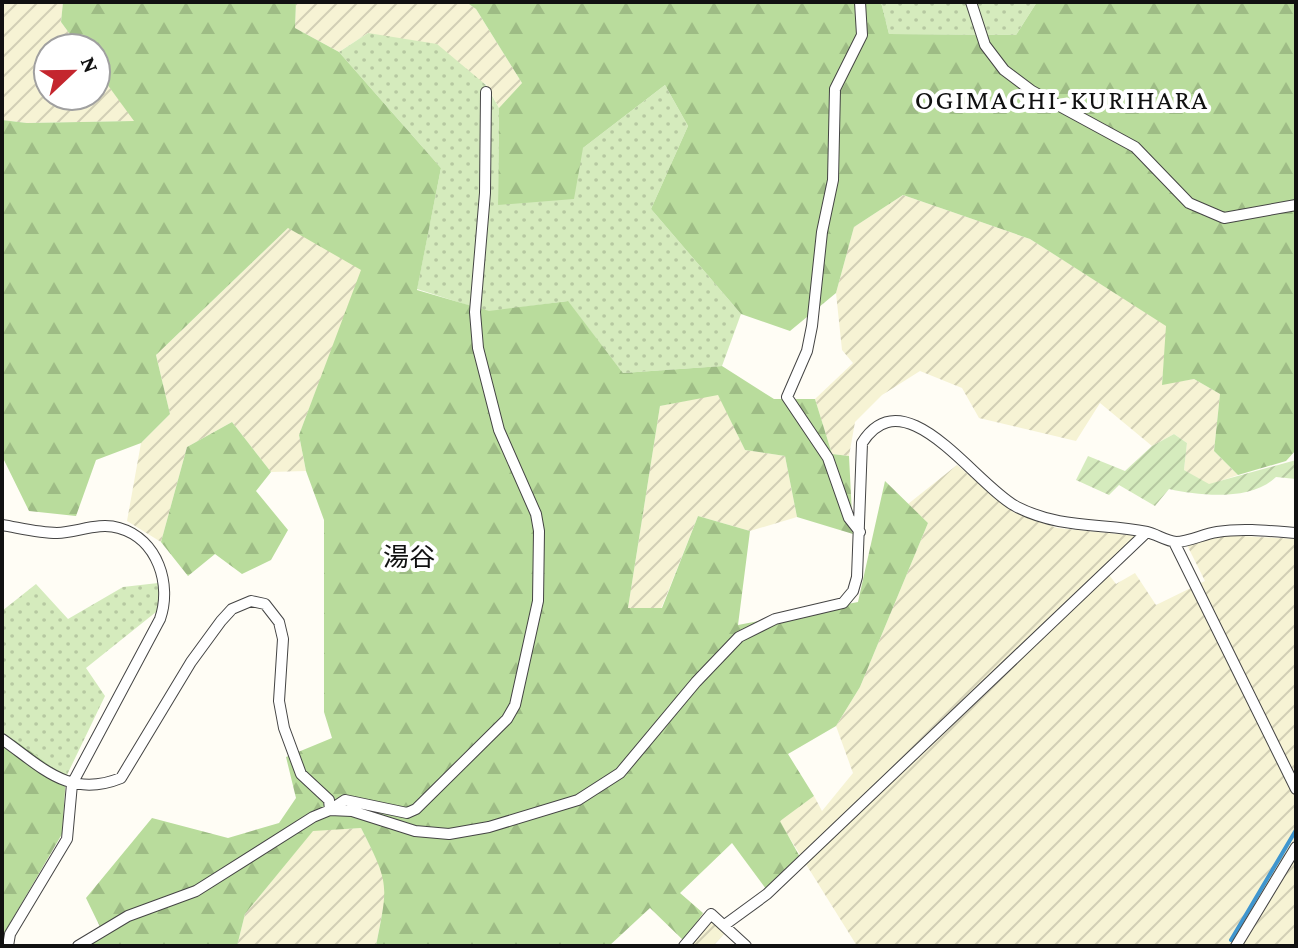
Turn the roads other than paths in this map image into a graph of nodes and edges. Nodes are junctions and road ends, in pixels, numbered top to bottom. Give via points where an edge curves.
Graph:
1 (860, 2) edge
2 (971, 2) edge
3 (486, 92) dead end
4 (1296, 205) edge
5 (2, 525) edge
6 (860, 532) junction
7 (1147, 532) junction
8 (1296, 533) edge
9 (1174, 542) junction
10 (2, 739) edge
11 (72, 784) junction
12 (1296, 789) edge
13 (330, 810) junction
14 (1296, 847) edge
15 (726, 924) junction
16 (8, 946) edge
17 (78, 946) edge
18 (684, 946) edge
19 (746, 946) edge
20 (1236, 946) edge

1 - 6 street via 862,35 835,89 833,180 812,326 787,397 828,458 849,518
2 - 4 street via 985,45 1004,70 1135,147 1189,203 1224,218
3 - 13 street via 485,193 475,312 478,348 506,452 536,514 540,565 535,616 515,705 507,719 416,809 407,813 345,800
5 - 11 street via 58,533 119,528 137,537 165,579 167,600 160,619
6 - 7 street via 862,443 878,424 900,419 933,436 1013,505 1041,518 1077,527
6 - 13 street via 857,577 843,603 775,619 739,637 620,773 593,792 489,827 449,834
7 - 9 street
7 - 15 street via 767,894
8 - 9 street via 1216,532
9 - 12 street
10 - 11 street
11 - 13 street via 87,787 121,778 221,621 251,601 265,604 279,622 284,728 301,774 329,800
11 - 16 street via 67,839 10,934
13 - 17 street via 196,891 128,916
14 - 20 street
15 - 18 street via 711,914
15 - 19 street

